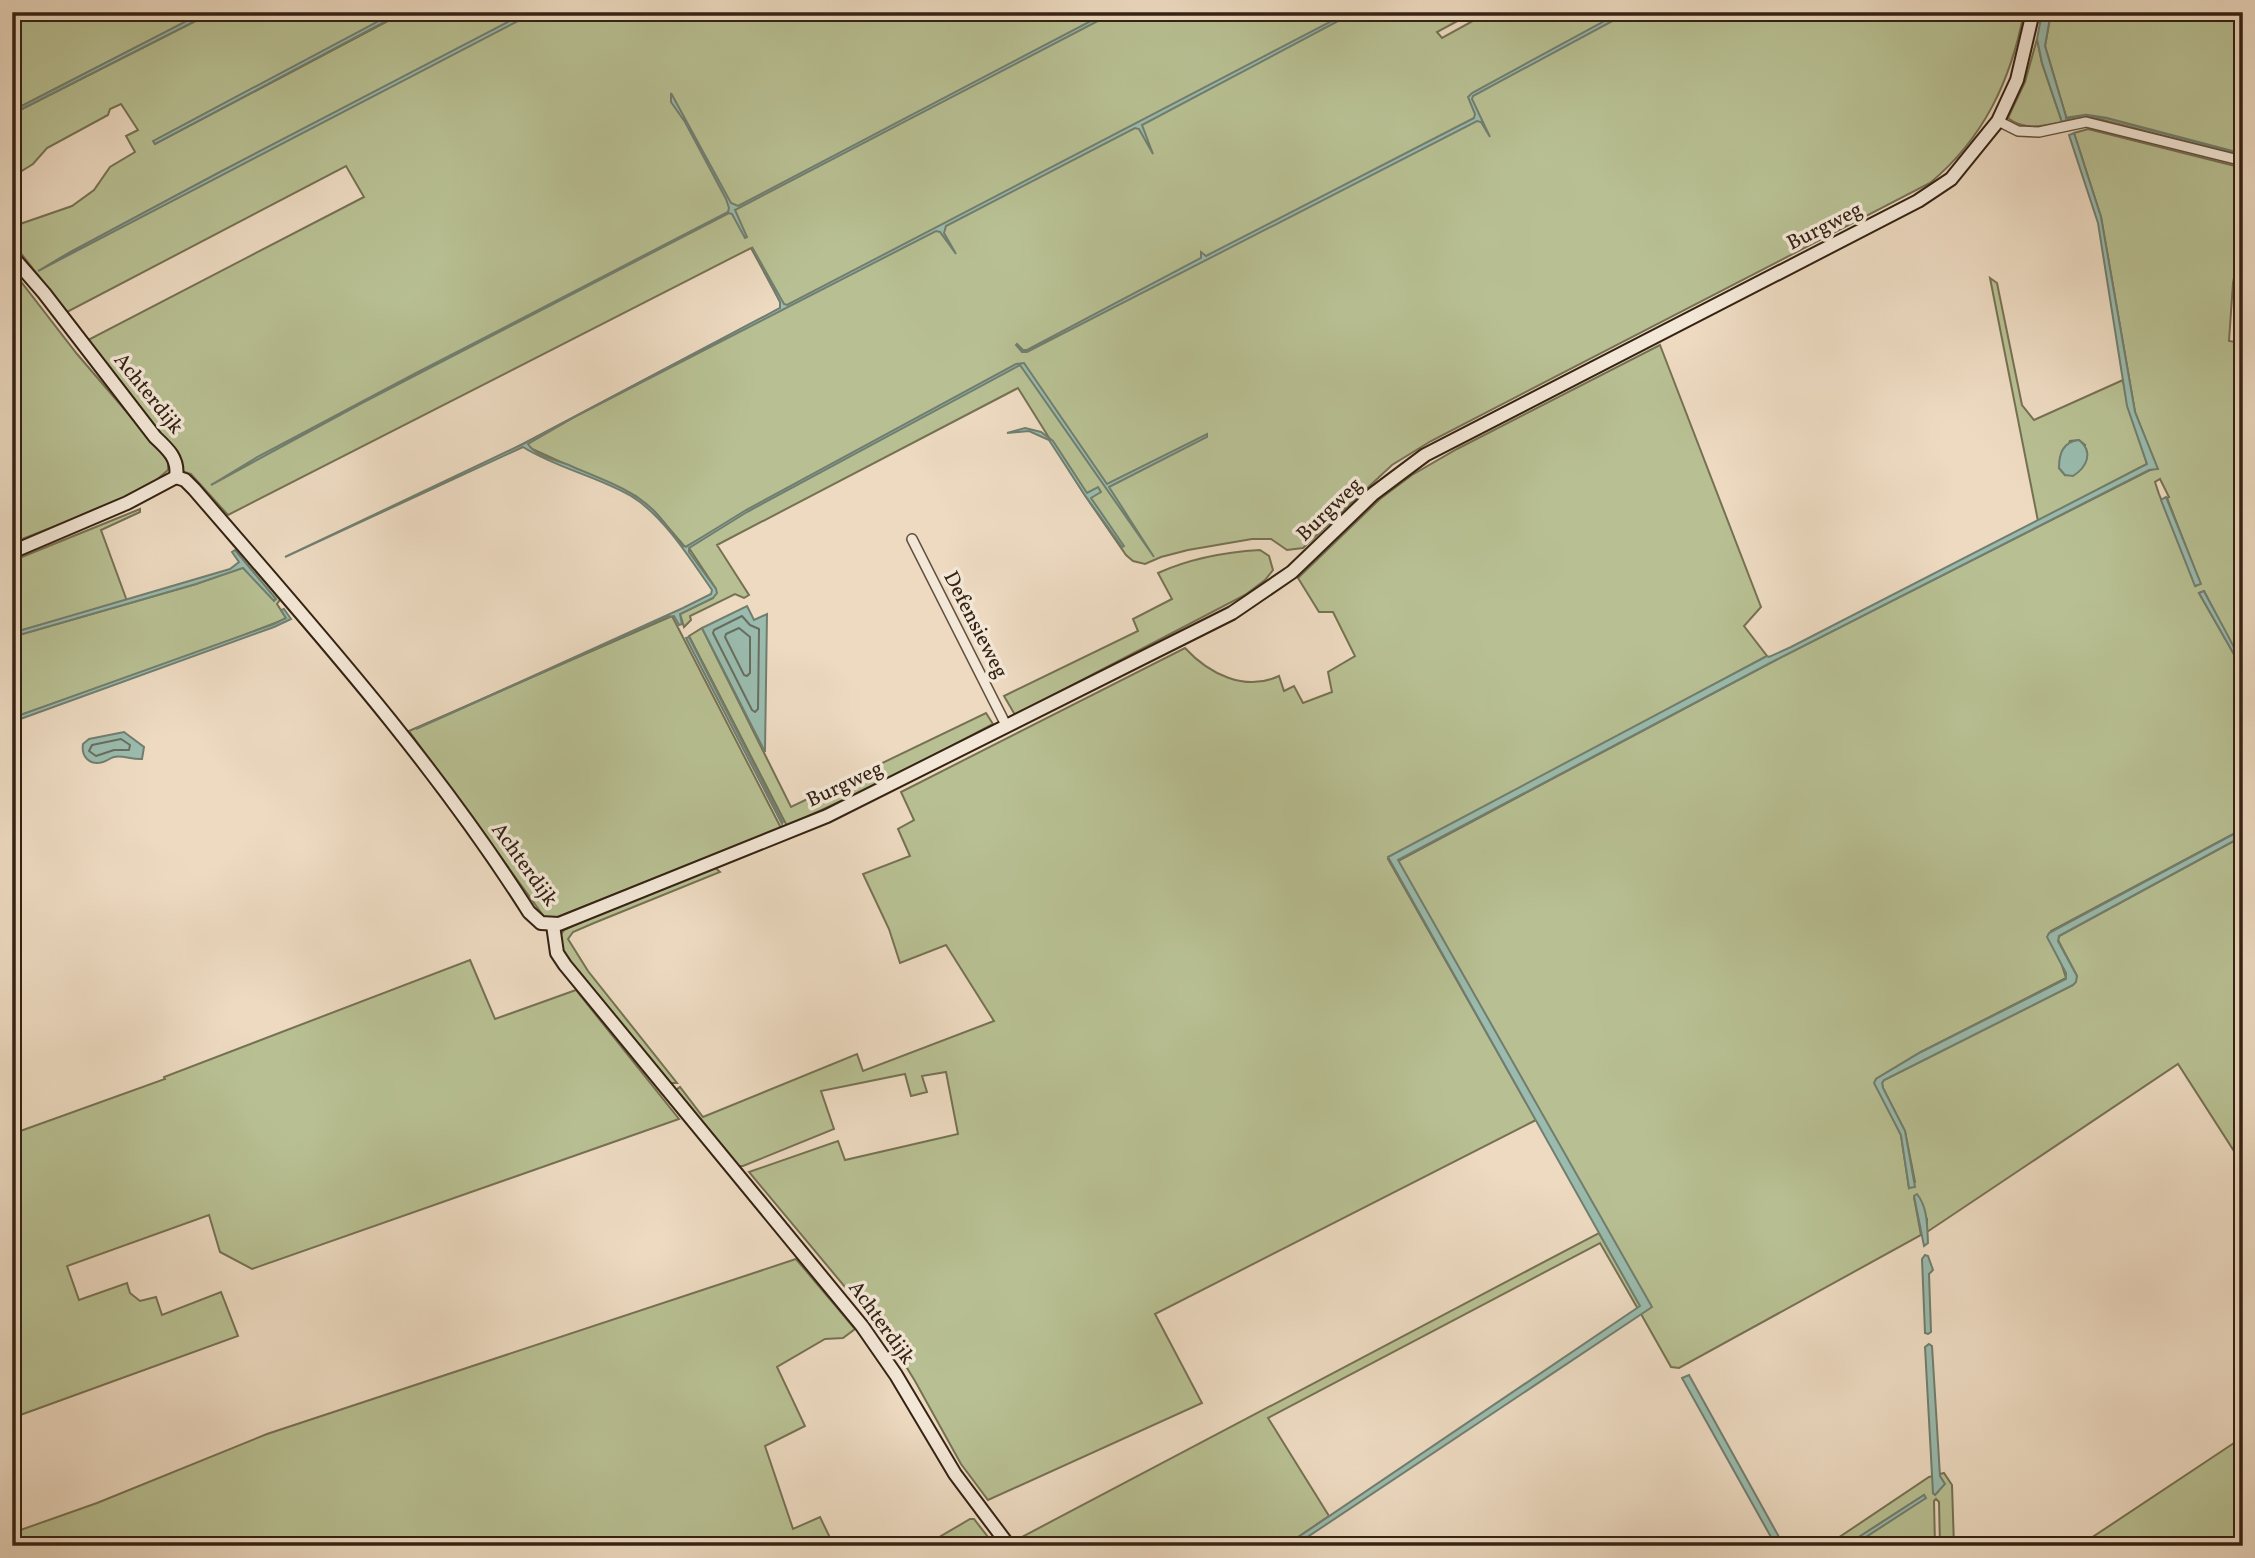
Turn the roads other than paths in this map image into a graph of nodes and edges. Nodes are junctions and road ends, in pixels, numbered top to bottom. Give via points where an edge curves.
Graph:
1 (2033, 12) edge
2 (1998, 121) junction
3 (2243, 161) edge
4 (12, 256) edge
5 (176, 477) junction
6 (912, 539) dead end
7 (12, 552) edge
8 (1007, 727) junction
9 (553, 925) junction
10 (1009, 1546) edge

1 - 2 main road, Burgweg via 2017,80
2 - 3 street via 2018,131 2039,132 2086,122
2 - 8 main road, Burgweg via 1951,179 1917,201 1425,455 1373,494 1264,593
4 - 5 main road, Achterdijk via 173,457
5 - 7 main road
5 - 9 main road, Achterdijk via 194,489 329,644 458,806 529,912 541,923
6 - 8 street, Defensieweg
8 - 9 main road, Burgweg via 827,816
9 - 10 main road, Achterdijk via 557,953 565,965 862,1325 955,1474

